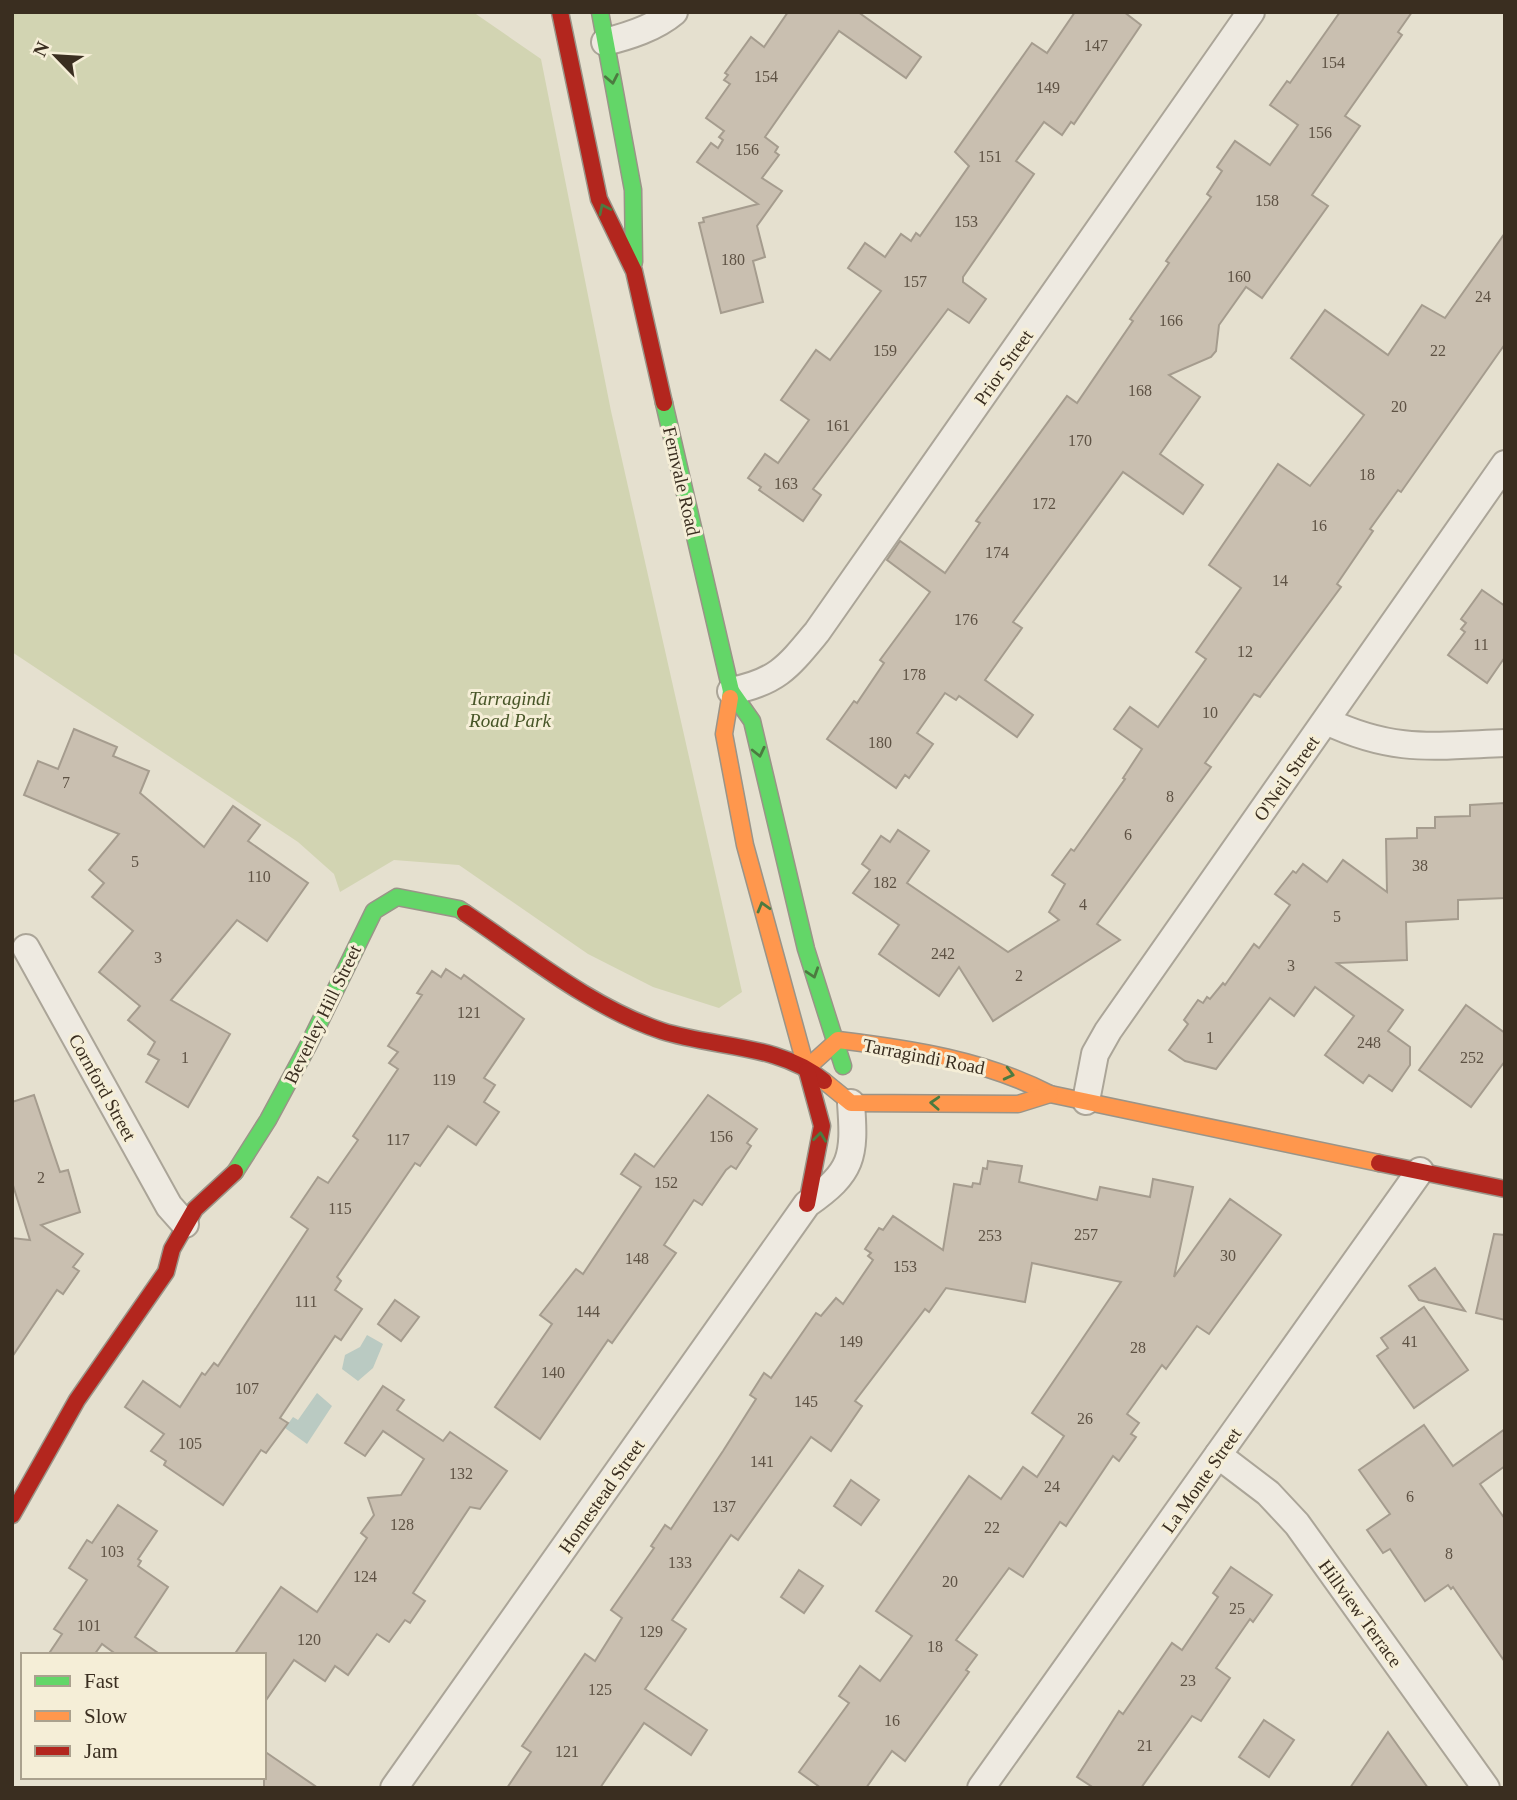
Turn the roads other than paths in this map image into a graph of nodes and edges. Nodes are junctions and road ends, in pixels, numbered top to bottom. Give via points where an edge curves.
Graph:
1 (560, 12) edge
2 (600, 12) edge
3 (674, 12) edge
4 (1251, 12) edge
5 (605, 42) junction
6 (634, 271) junction
7 (1505, 464) edge
8 (731, 691) junction
9 (1326, 721) junction
10 (1505, 743) edge
11 (26, 948) dead end
12 (838, 1040) junction
13 (808, 1067) junction
14 (1050, 1094) junction
15 (1086, 1101) junction
16 (852, 1103) junction
17 (1420, 1171) junction
18 (1505, 1189) edge
19 (807, 1204) junction
20 (185, 1224) junction
21 (1218, 1455) junction
22 (12, 1515) edge
23 (394, 1788) edge
24 (981, 1788) edge
25 (1486, 1788) edge

6 -> 1 street, Fernvale Road via 599,199
2 - 5 street, Fernvale Road
3 - 5 street via 639,32
4 - 8 street, Prior Street via 817,632 777,677
5 -> 6 street, Fernvale Road via 633,190
6 - 8 street, Fernvale Road
7 - 9 street, O'Neil Street
8 -> 12 street, Fernvale Road via 752,721 806,949
13 -> 8 street, Fernvale Road via 745,845 724,734
9 - 10 street via 1359,736 1406,746
9 - 15 street, O'Neil Street via 1108,1031 1095,1054
11 - 20 street, Cornford Street via 169,1206
12 - 13 street, Tarragindi Road
12 -> 14 street, Tarragindi Road via 897,1047 1021,1077
12 - 16 street, Fernvale Road
13 - 16 street
19 -> 13 street, Homestead Street via 822,1126
13 - 20 street, Beverley Hill Street via 637,1021 607,1007 459,909 397,897 374,911 309,1044 245,1159
14 - 15 street, Tarragindi Road
14 -> 16 street, Tarragindi Road via 1018,1104
15 - 17 street, Tarragindi Road
16 - 19 street, Homestead Street via 854,1144 848,1163 832,1186
17 - 18 street, Tarragindi Road
17 - 21 street, La Monte Street
19 - 23 street, Homestead Street
20 - 22 street, Beverley Hill Street via 166,1272 77,1399
21 - 24 street, La Monte Street
21 - 25 street, Hillview Terrace via 1268,1493 1297,1524

